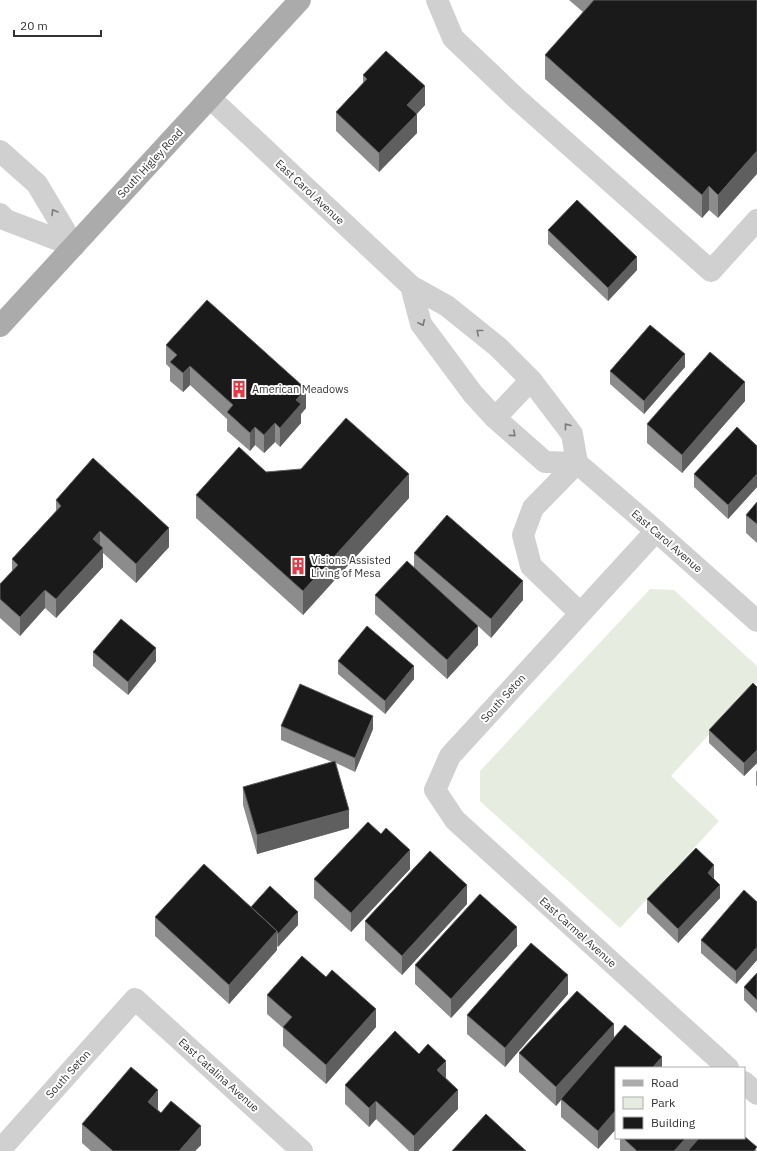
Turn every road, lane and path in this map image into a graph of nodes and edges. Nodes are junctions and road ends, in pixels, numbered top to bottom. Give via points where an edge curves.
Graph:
1 (300, 0) edge
2 (438, 0) edge
3 (210, 98) junction
4 (0, 151) edge
5 (0, 214) edge
6 (757, 220) edge
7 (74, 246) junction
8 (411, 286) junction
9 (0, 326) edge
10 (531, 380) junction
11 (495, 418) junction
12 (577, 463) junction
13 (656, 531) junction
14 (580, 613) junction
15 (757, 621) edge
16 (434, 790) joint
17 (135, 999) joint
18 (727, 1067) edge
19 (745, 1083) edge
20 (757, 1094) edge
21 (0, 1150) edge
22 (302, 1151) edge

1 - 3 main road, South Higley Road
2 - 6 street via 454,38 516,98 711,271
3 - 7 main road, South Higley Road
3 - 8 street, East Carol Avenue
7 -> 4 street via 37,184
5 - 7 street via 6,220
7 - 9 main road, South Higley Road
10 -> 8 street, East Carol Avenue via 498,348 447,306
8 -> 11 street via 421,324 473,394
10 - 11 street
12 -> 10 street, East Carol Avenue via 572,434
11 -> 12 street via 544,462
12 - 13 street, East Carol Avenue
12 - 14 street via 533,508 523,535 531,566
13 - 14 street, South Seton
13 - 15 street, East Carol Avenue
14 - 16 street, South Seton via 450,756
16 - 18 street, East Carmel Avenue via 455,820
17 - 21 street, South Seton
17 - 22 street, East Catalina Avenue
19 - 20 street

